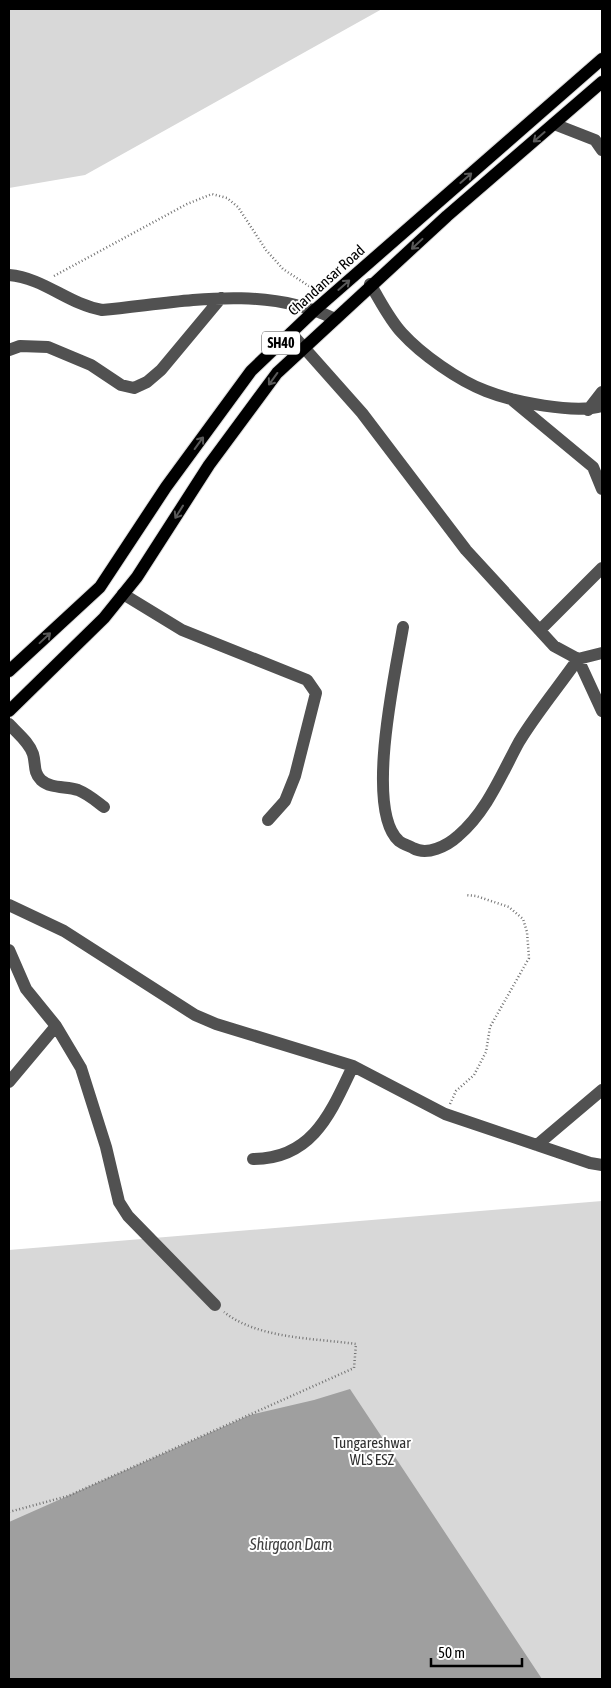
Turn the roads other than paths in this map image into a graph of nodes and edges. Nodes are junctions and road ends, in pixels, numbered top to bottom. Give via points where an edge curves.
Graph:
1 (602, 59) edge
2 (602, 82) edge
3 (554, 124) junction
4 (602, 150) edge
5 (9, 275) edge
6 (370, 284) junction
7 (221, 298) junction
8 (316, 310) junction
9 (335, 318) junction
10 (291, 333) junction
11 (305, 347) junction
12 (9, 350) edge
13 (602, 392) edge
14 (507, 396) junction
15 (602, 406) edge
16 (588, 410) junction
17 (602, 489) edge
18 (602, 568) edge
19 (123, 594) junction
20 (403, 627) dead end
21 (540, 630) junction
22 (602, 654) edge
23 (578, 659) junction
24 (9, 671) edge
25 (9, 710) edge
26 (602, 711) edge
27 (9, 724) edge
28 (104, 807) dead end
29 (268, 820) dead end
30 (9, 905) edge
31 (9, 950) edge
32 (56, 1026) junction
33 (353, 1066) junction
34 (9, 1082) edge
35 (602, 1090) edge
36 (537, 1145) junction
37 (253, 1159) dead end
38 (602, 1165) edge
39 (215, 1305) road end

8 -> 1 main road, Chandansar Road / SH40
2 - 3 main road
3 - 4 street via 595,140
3 -> 6 main road
5 - 7 street via 24,276 89,308 102,310
6 - 9 main road
6 - 14 street via 401,332 432,360 486,391
7 - 8 street via 262,299
7 - 12 street via 161,370 134,388 121,385 91,366 48,347 20,346
8 - 9 street
8 - 10 main road, Chandansar Road / SH40
9 - 11 main road
10 - 11 street
24 -> 10 main road, Chandansar Road / SH40 via 100,587 166,487 251,371
11 -> 19 main road via 277,373 209,465
11 - 21 street via 362,413 466,550
13 - 16 street
14 - 16 street
14 - 17 street via 593,467
15 - 16 street
18 - 21 street
19 - 25 main road via 104,618
19 - 29 street via 182,630 307,680 316,693 285,801
20 - 23 street via 387,719 382,795 391,828 399,841 418,851 433,850 457,838 482,811 520,740
21 - 23 street via 554,646
22 - 23 street
23 - 26 street
27 - 28 street via 27,744 39,778 45,783 78,790
30 - 33 street via 64,931 195,1015
31 - 32 street via 26,989
32 - 34 street
32 - 39 street via 81,1068 120,1202 128,1216
33 - 36 street via 445,1114
33 - 37 street via 330,1114 310,1138 285,1155
35 - 36 street
36 - 38 street

